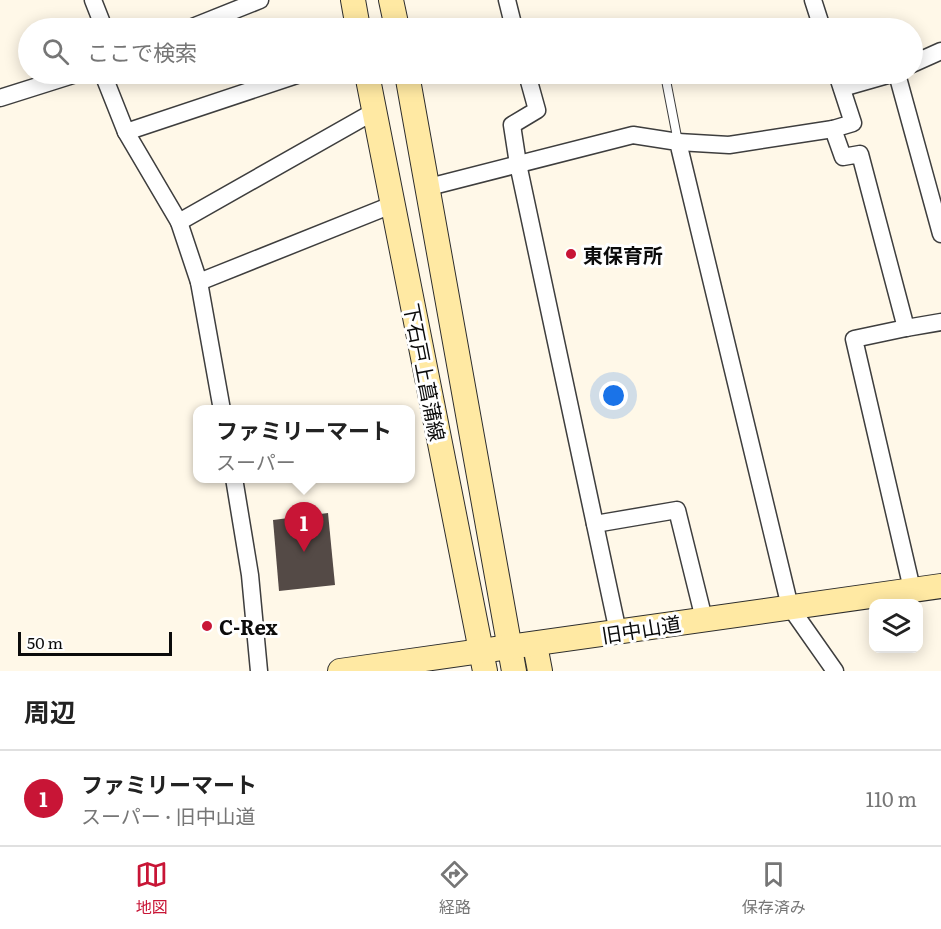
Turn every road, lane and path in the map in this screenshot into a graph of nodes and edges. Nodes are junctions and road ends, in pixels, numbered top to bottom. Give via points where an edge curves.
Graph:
1 (93, 0) edge
2 (260, 0) edge
3 (352, 0) edge
4 (391, 0) edge
5 (507, 0) edge
6 (813, 0) edge
7 (100, 18) edge
8 (215, 18) edge
9 (356, 18) edge
10 (396, 18) edge
11 (512, 18) edge
12 (819, 18) edge
13 (941, 51) edge
14 (923, 59) edge
15 (44, 84) edge
16 (107, 84) edge
17 (270, 84) edge
18 (369, 84) edge
19 (409, 84) edge
20 (530, 84) edge
21 (666, 84) edge
22 (840, 84) edge
23 (900, 84) edge
24 (0, 98) edge
25 (375, 111) junction
26 (832, 129) junction
27 (126, 132) junction
28 (678, 142) junction
29 (518, 164) junction
30 (429, 187) junction
31 (394, 204) junction
32 (179, 222) junction
33 (941, 234) edge
34 (199, 282) junction
35 (941, 322) edge
36 (906, 328) junction
37 (221, 405) edge
38 (235, 483) edge
39 (595, 524) junction
40 (941, 586) edge
41 (912, 589) junction
42 (790, 607) junction
43 (704, 619) junction
44 (618, 632) junction
45 (535, 645) junction
46 (512, 659) edge
47 (482, 665) edge
48 (259, 671) edge
49 (340, 671) edge
50 (540, 671) edge
51 (835, 671) edge

1 - 7 street
2 - 8 street
3 - 9 main road
4 - 10 main road
5 - 11 street
6 - 12 street
13 - 14 street
15 - 24 street
16 - 27 street
17 - 27 street
18 - 25 main road, 下石戸上菖蒲線
19 - 30 main road, 下石戸上菖蒲線
20 - 29 street via 537,110 512,125
21 - 28 lane
22 - 26 street via 853,123
23 - 33 street
25 - 31 main road, 下石戸上菖蒲線
25 - 32 street
26 - 28 street via 729,145
26 - 36 street via 843,157 860,154
27 - 32 street
28 - 29 street via 633,135
28 - 42 street
29 - 30 street
29 - 39 street
30 - 46 main road, 下石戸上菖蒲線
31 - 34 street
31 - 47 main road, 下石戸上菖蒲線
32 - 34 street
34 - 37 street
35 - 36 street
36 - 41 street via 854,339
38 - 48 street via 250,575
39 - 43 street via 677,510
39 - 44 street
40 - 41 main road, 旧中山道
41 - 42 main road, 旧中山道
42 - 43 main road, 旧中山道
42 - 51 street
43 - 44 main road, 旧中山道
44 - 45 main road, 旧中山道
45 - 46 main road, 旧中山道
45 - 50 main road
46 - 47 main road, 旧中山道
47 - 49 main road, 旧中山道

